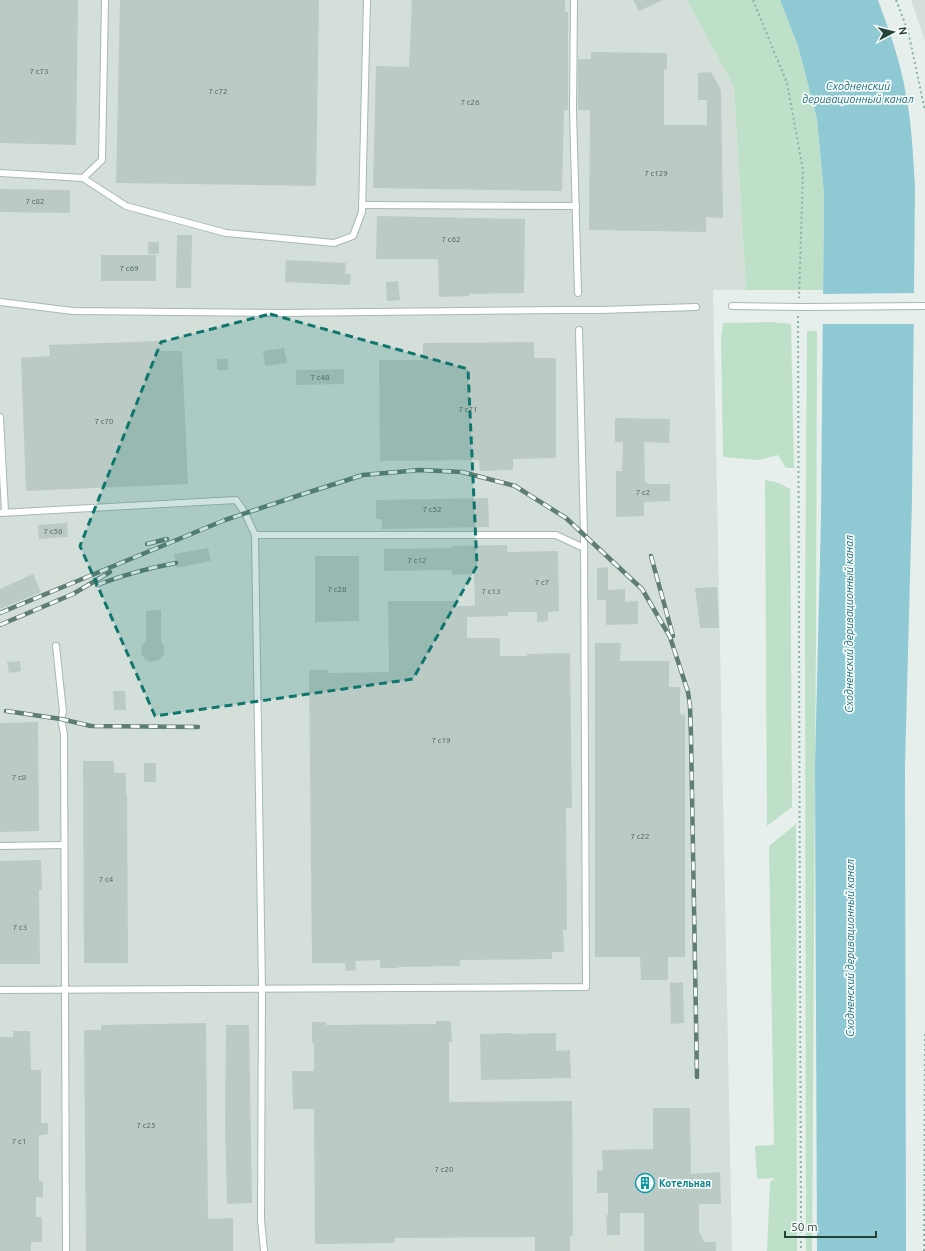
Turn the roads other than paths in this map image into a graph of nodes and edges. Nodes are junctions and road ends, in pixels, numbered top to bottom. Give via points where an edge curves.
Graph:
1 (105, 0) edge
2 (367, 0) edge
3 (574, 0) edge
4 (0, 173) edge
5 (83, 178) junction
6 (362, 204) junction
7 (576, 206) junction
8 (578, 293) dead end
9 (0, 302) edge
10 (732, 306) dead end
11 (925, 306) edge
12 (696, 308) dead end
13 (579, 330) dead end
14 (0, 417) edge
15 (2, 512) edge
16 (255, 535) junction
17 (584, 548) junction
18 (56, 646) dead end
19 (64, 845) junction
20 (0, 846) edge
21 (262, 989) junction
22 (0, 990) edge
23 (66, 990) junction
24 (66, 1251) edge
25 (264, 1251) edge

1 - 5 lane via 102,160
2 - 6 lane
3 - 7 lane via 573,110
4 - 5 lane
5 - 6 lane via 126,206 226,233 334,242 353,236 362,212
6 - 7 lane
7 - 8 lane
9 - 12 lane, bridge via 73,311 279,313
10 - 11 lane
13 - 17 lane
14 - 15 lane
15 - 16 lane via 236,500
16 - 17 lane via 556,535
16 - 21 lane
17 - 21 lane via 586,987
18 - 19 lane via 64,734
19 - 20 lane
19 - 23 lane
21 - 23 lane
21 - 25 lane via 260,1220
22 - 23 lane
23 - 24 lane

